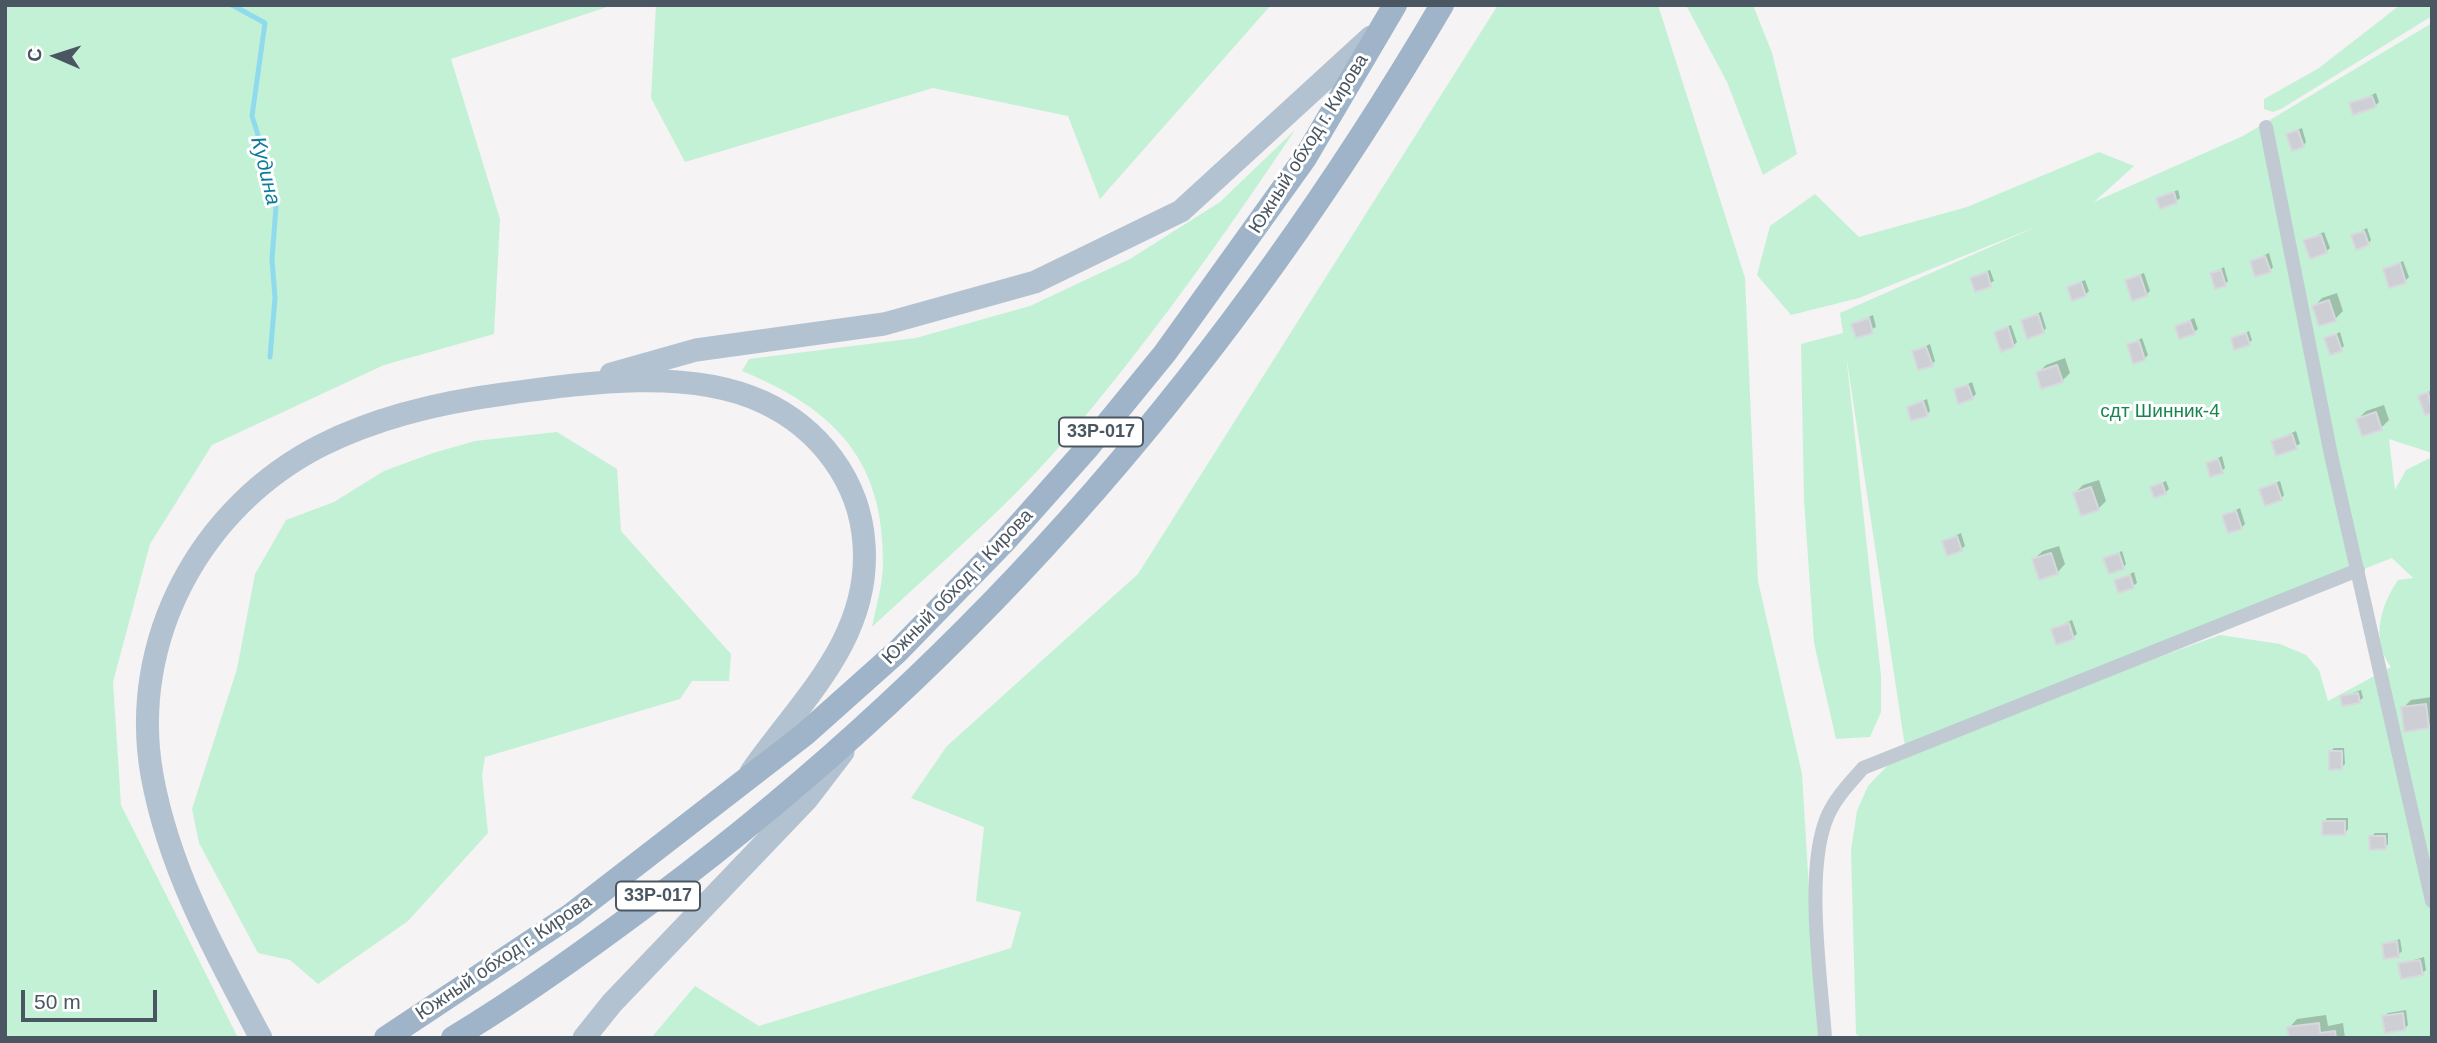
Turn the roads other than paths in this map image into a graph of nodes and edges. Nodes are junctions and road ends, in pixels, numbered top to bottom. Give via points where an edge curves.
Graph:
1 (1442, 5) edge
2 (1390, 15) edge
3 (2266, 127) dead end
4 (578, 384) junction
5 (2358, 570) junction
6 (852, 740) junction
7 (747, 777) junction
8 (2432, 901) edge
9 (261, 1038) edge
10 (386, 1038) edge
11 (453, 1038) edge
12 (584, 1038) edge
13 (1825, 1038) edge

1 - 6 highway, Южный обход г. Кирова / 33Р-017 via 1340,171 1267,278 1137,445 948,649
2 - 4 main road via 1181,211 1035,282 884,324 696,350
2 - 7 highway, Южный обход г. Кирова / 33Р-017 via 1305,158 1239,254 1089,446 898,651
3 - 5 street
4 - 7 main road via 692,384 763,401 812,434 830,454 855,498 864,545 854,623 821,681
4 - 9 main road via 440,404 391,417 319,446 286,466 232,511 206,543 170,605 159,637 149,697 148,741 154,784 194,909
5 - 8 street
5 - 13 street via 1863,768 1828,816 1815,868
6 - 11 highway, Южный обход г. Кирова / 33Р-017 via 712,856 593,945
6 - 12 main road via 807,799
7 - 10 highway, Южный обход г. Кирова / 33Р-017 via 571,915

